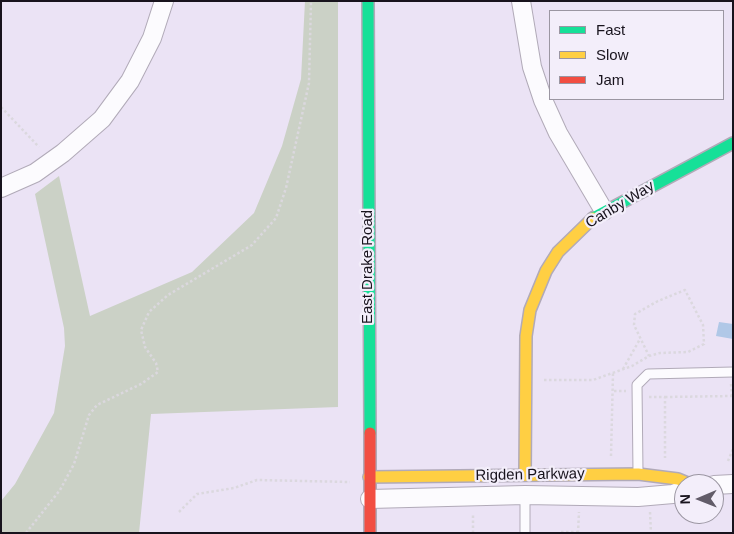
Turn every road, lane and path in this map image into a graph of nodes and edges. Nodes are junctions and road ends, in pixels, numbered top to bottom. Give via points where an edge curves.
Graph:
1 (164, 1) edge
2 (311, 1) edge
3 (368, 1) edge
4 (521, 1) edge
5 (1, 107) edge
6 (733, 143) edge
7 (39, 148) dead end
8 (1, 188) edge
9 (604, 210) junction
10 (640, 338) junction
11 (688, 352) junction
12 (649, 356) junction
13 (689, 359) dead end
14 (622, 370) junction
15 (733, 372) edge
16 (614, 373) junction
17 (540, 380) dead end
18 (731, 383) dead end
19 (613, 391) junction
20 (627, 391) dead end
21 (732, 396) edge
22 (665, 397) junction
23 (648, 398) dead end
24 (733, 449) edge
25 (611, 457) dead end
26 (665, 460) dead end
27 (728, 461) dead end
28 (638, 474) junction
29 (525, 475) junction
30 (674, 478) edge
31 (369, 486) junction
32 (674, 494) edge
33 (525, 495) junction
34 (650, 510) dead end
35 (179, 512) dead end
36 (579, 512) dead end
37 (473, 513) dead end
38 (561, 532) edge
39 (578, 532) edge
40 (26, 533) edge
41 (370, 533) edge
42 (473, 533) edge
43 (525, 533) edge
44 (651, 533) edge

1 - 8 street via 152,38 134,72 102,119 35,173
2 - 40 path via 309,83 286,188 276,218 252,246 168,295 149,312 141,330 145,348 158,372 97,405 89,415 74,464 60,490
3 - 31 street, East Drake Road
4 - 9 street via 532,67 543,100 558,133
5 - 7 path
6 - 9 street, Canby Way
9 - 29 street, Canby Way via 575,233 558,252 546,271 530,310 526,336
10 - 11 path via 634,325 635,314 685,290 703,325 704,344
10 - 12 path
10 - 14 path
11 - 12 path
11 - 13 path
12 - 14 path
14 - 16 path
15 - 28 lane via 648,374 637,385
16 - 17 path via 593,380
16 - 19 path
18 - 21 path
19 - 20 path
19 - 25 path
21 - 22 path
22 - 23 path
22 - 26 path
24 - 27 path
28 - 29 street, Rigden Parkway
28 - 30 street, Rigden Parkway
29 - 31 street, Rigden Parkway
29 - 33 lane
31 - 33 street, Rigden Parkway
31 - 35 path via 257,480 234,488 197,494
31 - 41 street, East Drake Road
32 - 33 street, Rigden Parkway via 638,497
33 - 43 lane
34 - 44 path
36 - 39 path
37 - 42 path
38 - 39 path

